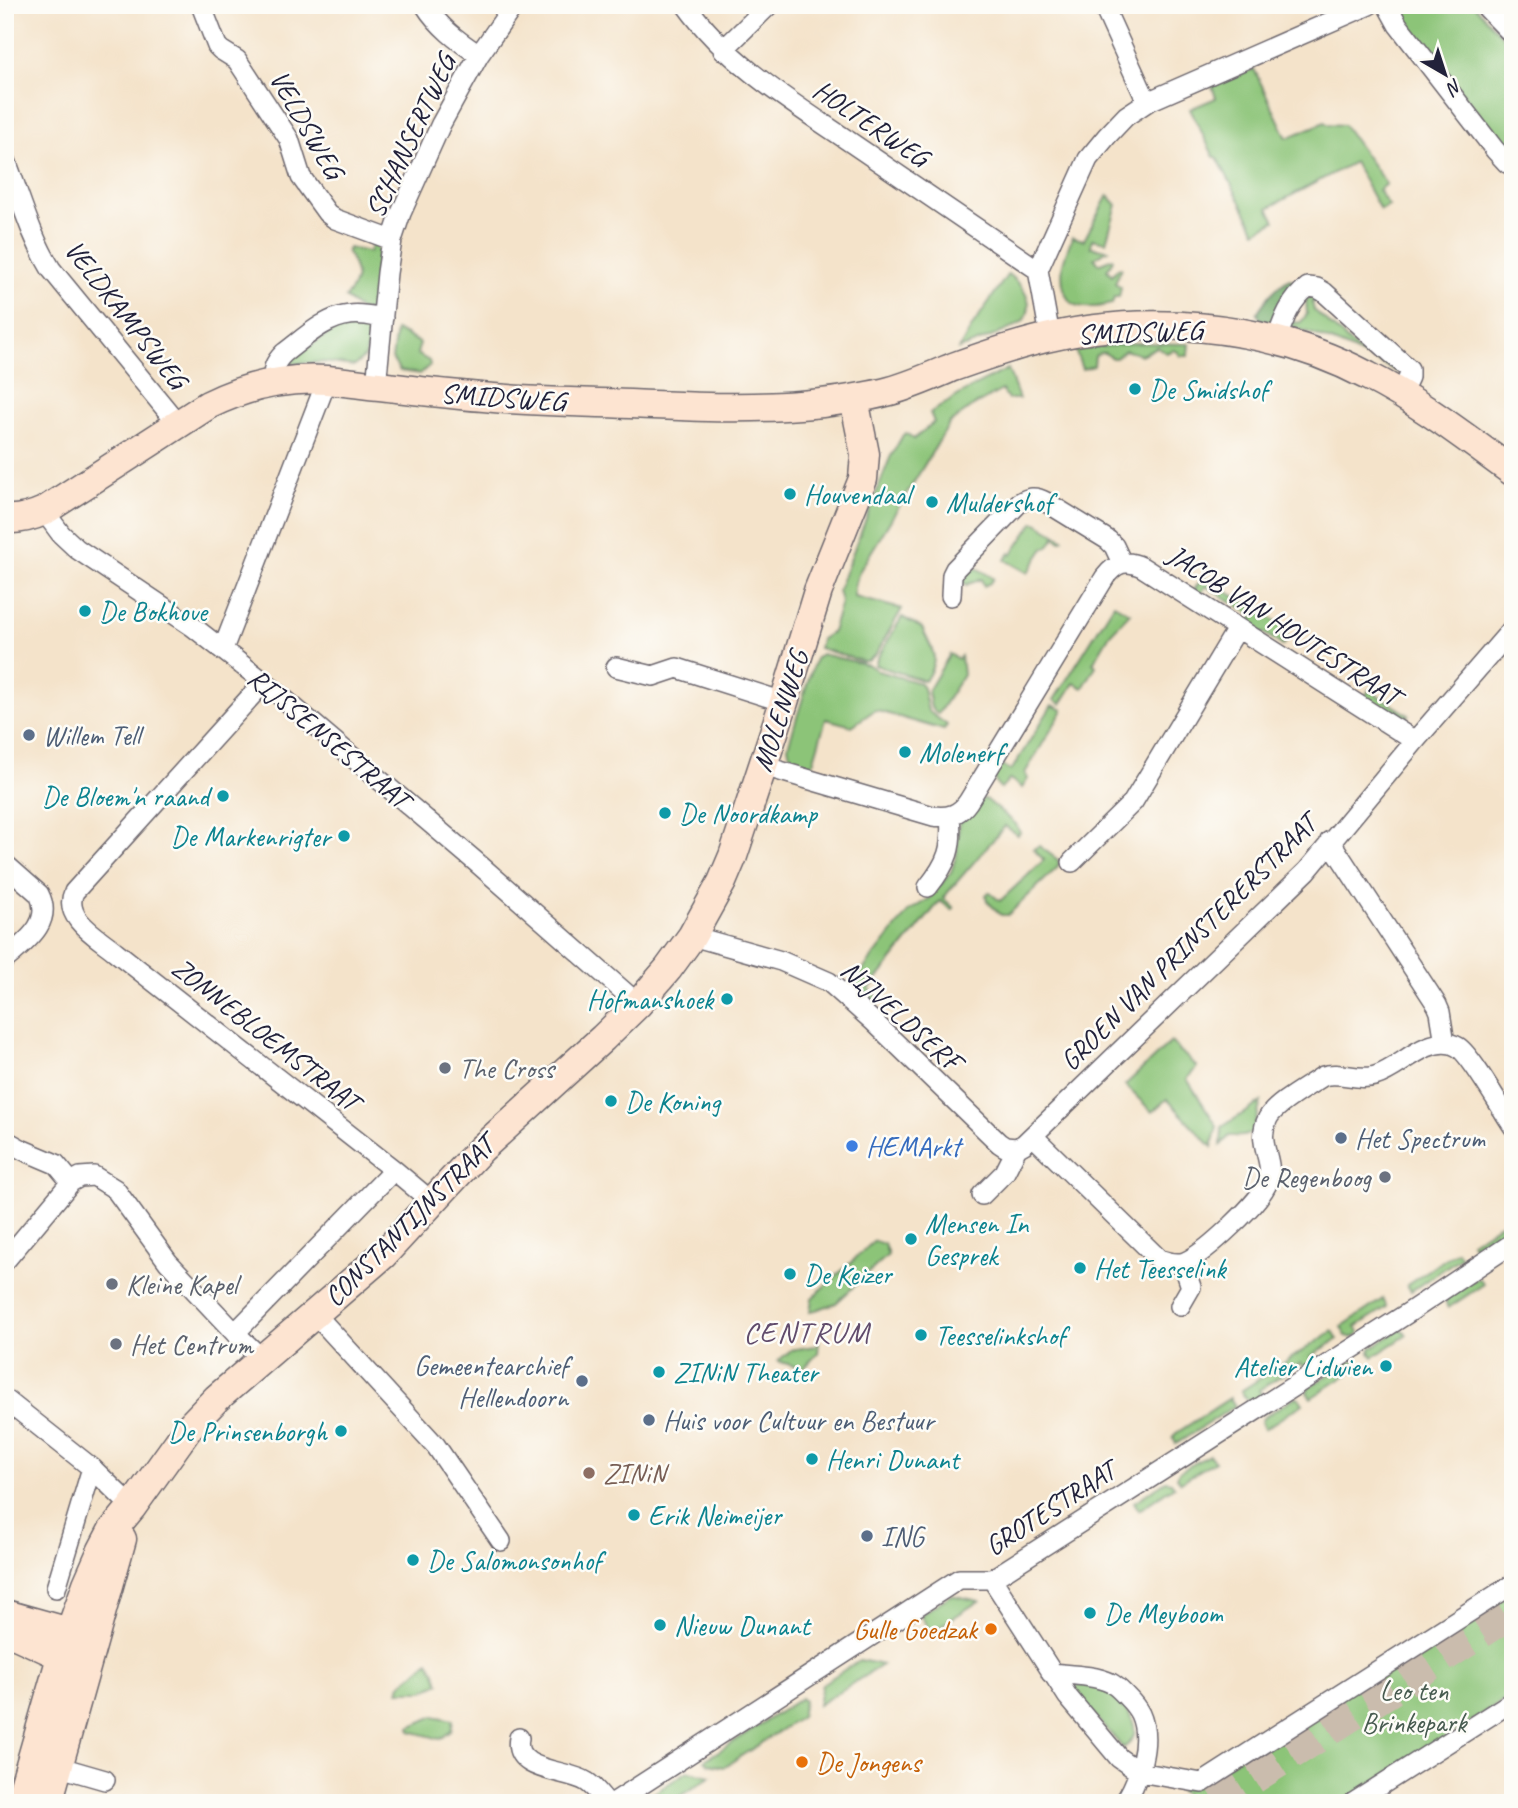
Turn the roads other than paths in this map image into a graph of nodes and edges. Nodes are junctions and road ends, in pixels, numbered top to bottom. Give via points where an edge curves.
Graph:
1 (201, 5) edge
2 (425, 5) edge
3 (514, 5) edge
4 (686, 5) edge
5 (769, 5) edge
6 (1103, 5) edge
7 (1369, 5) edge
8 (1387, 5) edge
9 (1484, 5) edge
10 (1513, 35) edge
11 (723, 50) junction
12 (479, 55) junction
13 (1147, 102) junction
14 (5, 158) edge
15 (1513, 165) edge
16 (24, 214) junction
17 (5, 221) edge
18 (392, 240) junction
19 (1038, 271) junction
20 (383, 318) junction
21 (1050, 336) junction
22 (1276, 341) junction
23 (327, 380) junction
24 (274, 382) junction
25 (376, 386) junction
26 (1401, 394) junction
27 (856, 408) junction
28 (178, 424) junction
29 (1513, 472) edge
30 (44, 511) junction
31 (5, 519) edge
32 (1122, 563) junction
33 (951, 596) dead end
34 (1513, 628) edge
35 (1237, 629) junction
36 (223, 649) junction
37 (616, 667) dead end
38 (264, 682) junction
39 (784, 702) junction
40 (1415, 741) junction
41 (762, 766) junction
42 (950, 816) junction
43 (1331, 841) junction
44 (1072, 862) dead end
45 (5, 864) edge
46 (928, 887) dead end
47 (692, 936) junction
48 (5, 960) edge
49 (638, 1004) junction
50 (1445, 1043) junction
51 (1513, 1126) edge
52 (1033, 1136) junction
53 (5, 1140) edge
54 (1017, 1148) junction
55 (394, 1170) junction
56 (71, 1182) junction
57 (982, 1195) dead end
58 (432, 1201) junction
59 (1513, 1243) edge
60 (5, 1261) edge
61 (1183, 1263) junction
62 (1180, 1306) dead end
63 (315, 1314) junction
64 (235, 1333) junction
65 (262, 1359) junction
66 (5, 1399) edge
67 (92, 1468) junction
68 (132, 1507) junction
69 (501, 1541) dead end
70 (992, 1579) junction
71 (1513, 1584) edge
72 (56, 1588) dead end
73 (5, 1614) edge
74 (5, 1630) edge
75 (77, 1648) junction
76 (1051, 1673) junction
77 (1513, 1701) edge
78 (519, 1738) dead end
79 (45, 1763) junction
80 (1139, 1772) junction
81 (105, 1780) dead end
82 (19, 1803) edge
83 (48, 1803) edge
84 (607, 1803) edge
85 (613, 1803) edge
86 (1124, 1803) edge
87 (1353, 1803) edge

1 - 18 street, VELDSWEG via 217,46 237,60 289,139 301,177 327,213
2 - 12 street via 434,20
3 - 12 street, SCHANSERTWEG
4 - 11 street, HOLTERWEG
5 - 11 street
6 - 13 street
7 - 13 street
8 - 15 street via 1495,150
9 - 10 street
11 - 19 street, HOLTERWEG via 777,93
12 - 18 street, SCHANSERTWEG via 440,124
13 - 19 street via 1126,116 1088,159
14 - 16 street, VELDKAMPSWEG
16 - 17 street
16 - 28 street, VELDKAMPSWEG via 56,277
18 - 20 street, SCHANSERTWEG
19 - 21 street
20 - 24 street via 357,314 327,323 278,359
20 - 25 street, SCHANSERTWEG
21 - 22 street, SMIDSWEG via 1119,327 1179,326
21 - 27 street, SMIDSWEG via 957,366
22 - 26 street, SMIDSWEG via 1318,353
22 - 26 street via 1284,316 1301,292 1317,288 1409,369
23 - 24 street, SMIDSWEG
23 - 25 street, SMIDSWEG
23 - 36 street
24 - 28 street, SMIDSWEG via 224,397
25 - 27 street, SMIDSWEG via 493,398
26 - 29 street, SMIDSWEG
27 - 39 street, MOLENWEG via 865,454 863,479 818,591
28 - 30 street, SMIDSWEG
30 - 31 street via 24,519
30 - 36 street, RIJSSENSESTRAAT via 77,549
32 - 33 street, JACOB VAN HOUTESTRAAT via 1108,540 1046,502 1028,497 955,569
32 - 35 street, JACOB VAN HOUTESTRAAT via 1142,567
32 - 42 street, JACOB VAN HOUTESTRAAT via 1105,577 964,808
34 - 40 street, GROEN VAN PRINSTERERSTRAAT
35 - 40 street, JACOB VAN HOUTESTRAAT
35 - 44 street via 1133,802
36 - 38 street, RIJSSENSESTRAAT
37 - 39 street via 653,676 677,668
38 - 49 street, RIJSSENSESTRAAT
38 - 55 street, ZONNEBLOEMSTRAAT via 74,892 71,908 78,920 116,952
39 - 41 street, MOLENWEG
40 - 43 street, GROEN VAN PRINSTERERSTRAAT
41 - 42 street via 933,816
41 - 47 street, MOLENWEG via 733,856
42 - 46 street via 950,849
43 - 50 street via 1437,1005
43 - 52 street, GROEN VAN PRINSTERERSTRAAT via 1307,871
45 - 48 street via 36,890 44,907 37,929
47 - 49 street, MOLENWEG
47 - 54 street, NIJVELDSERF via 781,961 829,982 999,1143
49 - 58 street, CONSTANTIJNSTRAAT via 481,1149
50 - 51 street via 1466,1054
50 - 61 street via 1410,1054 1372,1077 1322,1076 1273,1111 1262,1141 1270,1177 1266,1187 1217,1240
52 - 54 street, GROEN VAN PRINSTERERSTRAAT
52 - 61 street via 1159,1259
53 - 56 street via 56,1164
54 - 57 street, GROEN VAN PRINSTERERSTRAAT via 1005,1172
55 - 58 street, ZONNEBLOEMSTRAAT
55 - 64 street, CONSTANTIJNSTRAAT
56 - 60 street
56 - 64 street via 94,1176 115,1189 168,1262
58 - 63 street, CONSTANTIJNSTRAAT via 383,1255
59 - 70 street, GROTESTRAAT
61 - 62 street via 1191,1287
63 - 65 street, CONSTANTIJNSTRAAT
63 - 69 street via 436,1446
64 - 65 street
65 - 68 street, CONSTANTIJNSTRAAT via 190,1426
66 - 67 street
67 - 68 street
67 - 72 street
68 - 75 street, CONSTANTIJNSTRAAT via 102,1550
70 - 76 street
70 - 85 street, GROTESTRAAT via 959,1579
71 - 80 street via 1202,1783
73 - 75 street
74 - 75 street via 32,1642
75 - 79 street, CONSTANTIJNSTRAAT
76 - 80 street via 1119,1758
76 - 80 street via 1098,1679 1119,1688 1140,1714 1144,1727
77 - 87 street
78 - 84 street via 521,1754 530,1764 588,1782
79 - 81 street
79 - 82 street, CONSTANTIJNSTRAAT
79 - 83 street, CONSTANTIJNSTRAAT
80 - 86 street

